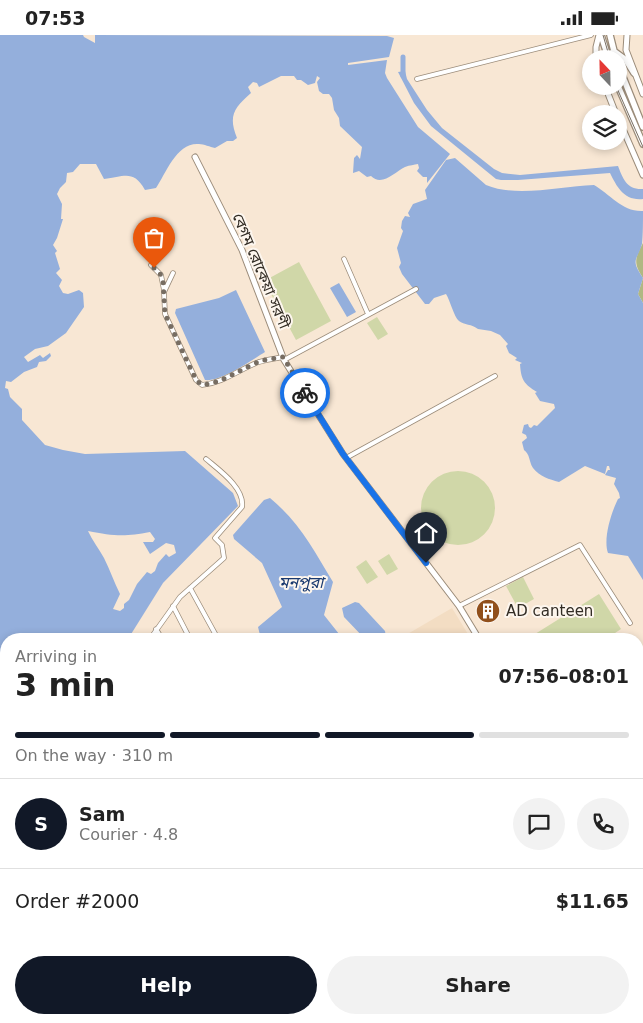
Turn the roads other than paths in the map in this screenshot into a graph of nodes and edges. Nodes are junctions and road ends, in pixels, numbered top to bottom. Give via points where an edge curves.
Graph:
1 (591, 35) edge
2 (604, 35) edge
3 (627, 35) edge
4 (596, 50) edge
5 (605, 50) edge
6 (613, 50) edge
7 (628, 64) edge
8 (634, 73) junction
9 (417, 79) dead end
10 (628, 90) edge
11 (643, 94) edge
12 (622, 95) edge
13 (643, 127) edge
14 (627, 138) edge
15 (643, 144) edge
16 (195, 157) dead end
17 (643, 175) edge
18 (344, 259) dead end
19 (151, 265) dead end
20 (173, 273) dead end
21 (416, 289) dead end
22 (164, 292) junction
23 (368, 314) junction
24 (283, 358) junction
25 (496, 376) dead end
26 (346, 457) junction
27 (206, 459) dead end
28 (190, 588) junction
29 (172, 606) junction
30 (459, 606) junction
31 (630, 623) dead end
32 (156, 629) junction
33 (154, 633) edge
34 (158, 633) edge
35 (187, 633) edge
36 (215, 633) edge
37 (475, 633) edge

1 - 9 street
2 - 4 street
2 - 5 main road
2 - 6 main road
3 - 8 street via 626,50
7 - 8 main road
8 - 11 street
10 - 13 main road
12 - 15 main road
14 - 17 street
16 - 24 street, বেগম রোকেয়া সরণী via 242,249
18 - 23 street
19 - 22 street via 161,275
20 - 22 street
21 - 23 street
22 - 24 street via 165,314 196,380 202,385 227,379 258,362
23 - 24 street
24 - 26 street, বেগম রোকেয়া সরণী
25 - 26 street
26 - 30 street, বেগম রোকেয়া সরণী
27 - 28 street via 235,487 242,498 242,507 215,538 222,545 224,558
28 - 29 street
28 - 36 street
29 - 32 street
29 - 35 street
30 - 31 street via 580,545
30 - 37 street, বেগম রোকেয়া সরণী
32 - 33 street
32 - 34 street

